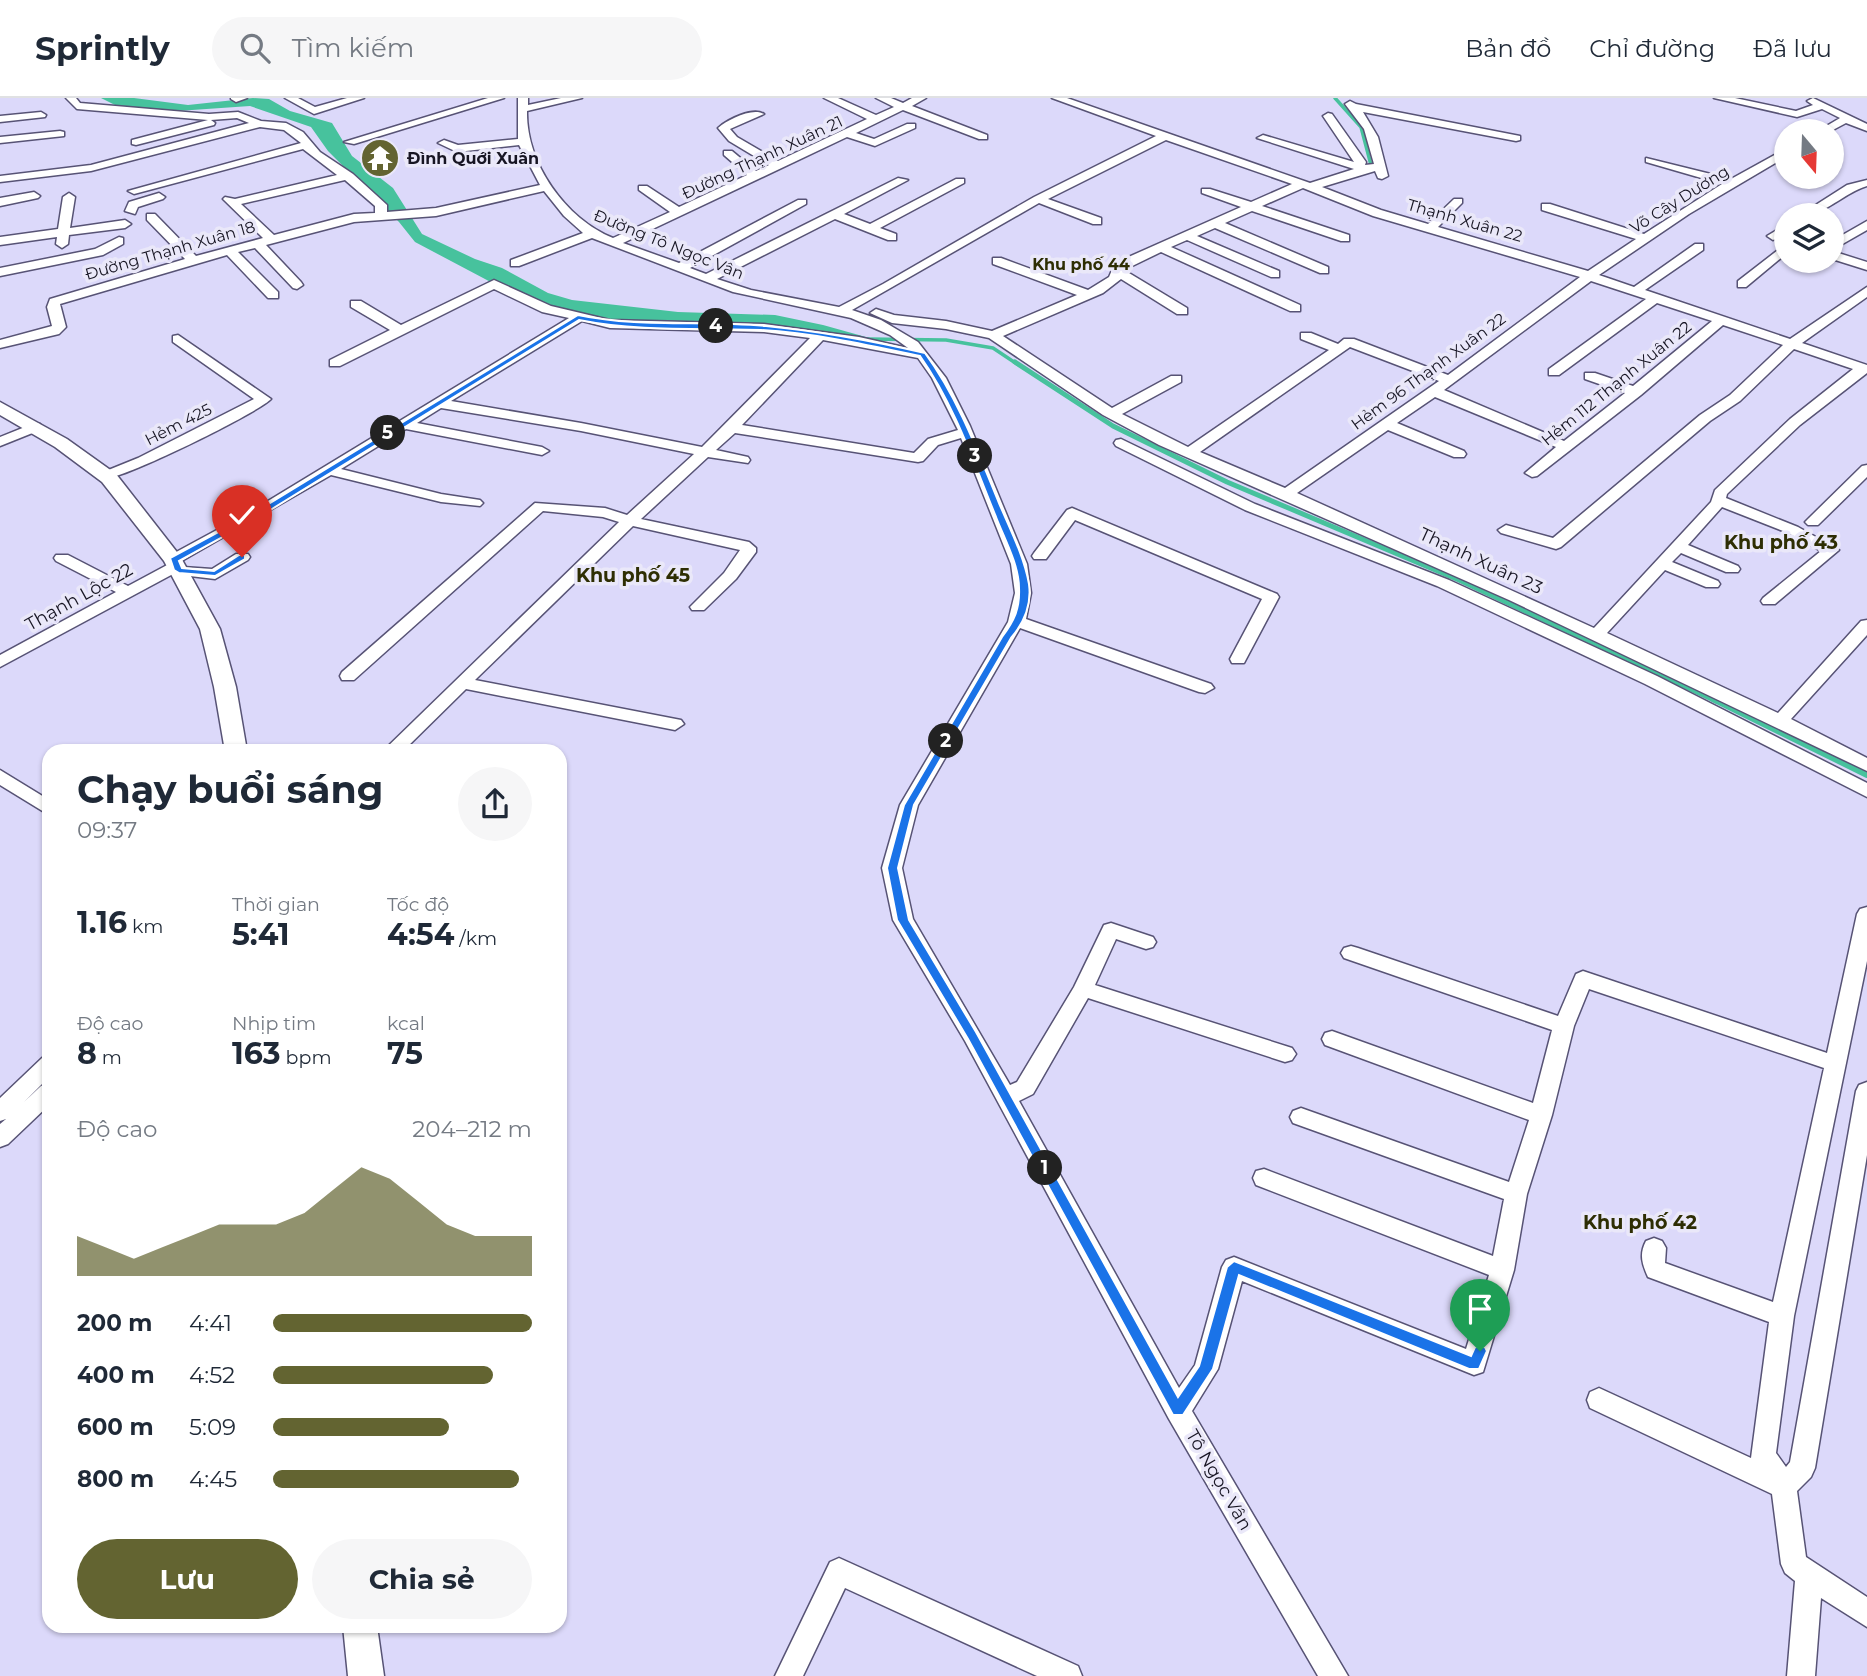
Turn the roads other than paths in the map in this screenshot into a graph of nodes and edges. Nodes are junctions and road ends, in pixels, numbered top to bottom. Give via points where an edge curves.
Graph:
1 (71, 98) edge
2 (242, 98) edge
3 (290, 98) edge
4 (359, 98) edge
5 (499, 98) edge
6 (577, 98) edge
7 (829, 98) edge
8 (881, 98) edge
9 (922, 98) edge
10 (1057, 98) edge
11 (1719, 98) edge
12 (236, 99) edge
13 (478, 100) edge
14 (1349, 102) edge
15 (1817, 102) edge
16 (522, 103) edge
17 (27, 107) dead end
18 (903, 107) junction
19 (0, 109) edge
20 (759, 114) dead end
21 (41, 115) dead end
22 (238, 115) junction
23 (1328, 116) dead end
24 (0, 119) edge
25 (1846, 119) joint
26 (877, 120) junction
27 (1367, 122) junction
28 (261, 124) junction
29 (911, 126) dead end
30 (1867, 128) edge
31 (61, 134) dead end
32 (850, 134) junction
33 (1165, 136) junction
34 (983, 137) dead end
35 (1443, 137) dead end
36 (1263, 138) dead end
37 (1516, 138) dead end
38 (0, 139) edge
39 (525, 141) junction
40 (136, 142) dead end
41 (351, 142) dead end
42 (444, 143) dead end
43 (49, 144) dead end
44 (0, 150) edge
45 (313, 151) junction
46 (728, 153) dead end
47 (1774, 158) edge
48 (1650, 160) dead end
49 (779, 166) junction
50 (1363, 168) junction
51 (349, 176) junction
52 (756, 177) junction
53 (0, 179) edge
54 (902, 180) dead end
55 (960, 181) dead end
56 (1731, 183) junction
57 (1867, 183) edge
58 (1306, 185) junction
59 (547, 187) junction
60 (643, 188) dead end
61 (134, 191) dead end
62 (1206, 191) dead end
63 (34, 196) dead end
64 (69, 197) dead end
65 (1038, 200) junction
66 (1458, 201) dead end
67 (0, 202) edge
68 (802, 202) dead end
69 (1825, 203) edge
70 (1251, 206) junction
71 (1546, 207) dead end
72 (131, 211) dead end
73 (679, 213) junction
74 (385, 214) junction
75 (836, 215) junction
76 (151, 217) dead end
77 (1097, 221) dead end
78 (1214, 223) junction
79 (125, 224) dead end
80 (1867, 225) edge
81 (871, 228) junction
82 (1430, 228) junction
83 (64, 232) junction
84 (593, 233) junction
85 (1187, 236) junction
86 (892, 237) dead end
87 (1345, 238) dead end
88 (1644, 238) junction
89 (271, 239) junction
90 (1844, 239) edge
91 (0, 241) edge
92 (119, 241) dead end
93 (615, 242) junction
94 (257, 243) junction
95 (1699, 247) dead end
96 (1162, 248) junction
97 (229, 250) junction
98 (1774, 258) edge
99 (1844, 259) edge
100 (58, 261) junction
101 (193, 261) junction
102 (997, 261) dead end
103 (515, 263) dead end
104 (1867, 266) edge
105 (680, 268) junction
106 (1324, 270) dead end
107 (0, 272) edge
108 (1118, 272) junction
109 (1275, 274) dead end
110 (1589, 275) junction
111 (707, 279) junction
112 (1742, 284) dead end
113 (297, 285) dead end
114 (1636, 291) junction
115 (1867, 291) edge
116 (1088, 294) junction
117 (273, 295) dead end
118 (1656, 298) junction
119 (356, 304) dead end
120 (846, 307) junction
121 (1295, 308) dead end
122 (1182, 311) dead end
123 (578, 317) junction
124 (1721, 320) junction
125 (399, 330) junction
126 (993, 335) junction
127 (820, 336) junction
128 (1306, 336) dead end
129 (178, 339) dead end
130 (0, 344) edge
131 (1791, 344) junction
132 (1344, 345) junction
133 (918, 350) junction
134 (335, 363) dead end
135 (1865, 368) edge
136 (1554, 372) dead end
137 (1590, 376) dead end
138 (1176, 379) dead end
139 (1449, 380) junction
140 (1433, 391) junction
141 (1636, 392) junction
142 (437, 403) junction
143 (0, 407) edge
144 (1112, 414) junction
145 (402, 424) junction
146 (1386, 424) junction
147 (35, 427) junction
148 (732, 428) junction
149 (966, 433) junction
150 (0, 442) edge
151 (1121, 443) dead end
152 (1567, 446) junction
153 (542, 451) dead end
154 (706, 452) junction
155 (1188, 453) junction
156 (1459, 454) dead end
157 (743, 460) dead end
158 (1867, 469) edge
159 (328, 470) junction
160 (1532, 473) dead end
161 (106, 475) junction
162 (1286, 494) junction
163 (1718, 500) junction
164 (475, 503) dead end
165 (630, 521) junction
166 (1813, 523) dead end
167 (1506, 530) dead end
168 (1678, 546) junction
169 (1040, 556) dead end
170 (242, 557) dead end
171 (62, 558) dead end
172 (1662, 563) junction
173 (176, 565) junction
174 (1732, 569) dead end
175 (1712, 584) dead end
176 (127, 592) junction
177 (1769, 601) dead end
178 (698, 607) dead end
179 (1019, 622) junction
180 (1864, 634) edge
181 (1596, 635) junction
182 (1238, 659) dead end
183 (0, 662) edge
184 (348, 676) dead end
185 (462, 683) junction
186 (1205, 688) dead end
187 (1780, 721) junction
188 (675, 724) dead end
189 (235, 744) edge
190 (398, 744) edge
191 (1867, 765) edge
192 (0, 776) edge
193 (1867, 791) edge
194 (42, 804) edge
195 (1867, 914) edge
196 (1146, 942) dead end
197 (1350, 953) dead end
198 (1083, 989) junction
199 (1564, 1026) junction
200 (1332, 1039) dead end
201 (1285, 1054) dead end
202 (1833, 1063) junction
203 (42, 1071) edge
204 (1867, 1094) edge
205 (1006, 1097) junction
206 (42, 1099) edge
207 (0, 1112) edge
208 (1542, 1115) junction
209 (1301, 1117) dead end
210 (0, 1138) edge
211 (1264, 1178) dead end
212 (1516, 1194) junction
213 (1654, 1248) dead end
214 (1503, 1270) junction
215 (1782, 1316) junction
216 (1599, 1400) dead end
217 (1178, 1410) junction
218 (1784, 1486) junction
219 (1809, 1575) junction
220 (1867, 1613) edge
221 (361, 1633) edge
222 (366, 1676) edge
223 (789, 1676) edge
224 (1069, 1676) edge
225 (1334, 1676) edge
226 (1801, 1676) edge

1 - 22 street via 77,106 113,110
2 - 12 street
3 - 4 street via 314,111
5 - 13 street
6 - 16 street
7 - 26 street
8 - 18 street
9 - 18 street, Đường Thạnh Xuân 21
10 - 33 street, Thạnh Xuân 22
11 - 15 street via 1797,114
13 - 41 street
14 - 27 street
14 - 37 street
15 - 25 street
16 - 39 street, Đường Tô Ngọc Vân
17 - 19 street
18 - 26 street, Đường Thạnh Xuân 21
18 - 34 street
20 - 49 street via 723,128
21 - 24 street
22 - 28 street
22 - 40 street
23 - 50 street
25 - 30 street
26 - 32 street, Đường Thạnh Xuân 21
27 - 35 street
27 - 50 street via 1381,171
28 - 45 street via 289,127 300,133
28 - 53 street via 91,168
29 - 32 street via 875,143
31 - 38 street
32 - 49 street, Đường Thạnh Xuân 21
33 - 58 street, Thạnh Xuân 22
33 - 65 street
36 - 50 street
39 - 42 street via 457,149
39 - 59 street, Đường Tô Ngọc Vân
43 - 44 street
45 - 51 street
45 - 61 street via 303,146
45 - 72 street via 138,202
46 - 52 street
47 - 56 street, Võ Cây Dương
48 - 56 street
49 - 52 street, Đường Thạnh Xuân 21
50 - 58 street
51 - 74 street
51 - 89 street via 230,201
52 - 73 street, Đường Thạnh Xuân 21
54 - 75 street
55 - 81 street
56 - 88 street, Võ Cây Dương
57 - 69 street
58 - 70 street
58 - 82 street, Thạnh Xuân 22
59 - 74 street, Đường Thạnh Xuân 18 via 418,214
59 - 84 street, Đường Tô Ngọc Vân via 573,220
60 - 73 street
62 - 70 street
63 - 67 street
64 - 83 street
65 - 77 street
65 - 120 street
66 - 82 street
68 - 105 street
70 - 78 street
70 - 87 street
71 - 88 street
73 - 93 street, Đường Thạnh Xuân 21
74 - 89 street, Đường Thạnh Xuân 18
75 - 81 street
75 - 111 street
76 - 101 street
78 - 85 street
78 - 106 street
79 - 83 street
80 - 90 street
81 - 86 street
82 - 110 street, Thạnh Xuân 22
83 - 91 street
83 - 100 street
84 - 93 street, Đường Tô Ngọc Vân
84 - 103 street
85 - 96 street
85 - 109 street
88 - 110 street, Võ Cây Dương
89 - 94 street, Đường Thạnh Xuân 18
92 - 100 street via 99,252
93 - 105 street, Đường Tô Ngọc Vân
94 - 97 street, Đường Thạnh Xuân 18
94 - 113 street
95 - 114 street
96 - 108 street via 1119,267
96 - 121 street
97 - 101 street, Đường Thạnh Xuân 18
97 - 117 street
98 - 112 street
99 - 104 street
100 - 107 street
101 - 130 street, Đường Thạnh Xuân 18 via 55,302 59,327 54,331
102 - 116 street
105 - 111 street, Đường Tô Ngọc Vân
108 - 116 street via 1115,279
108 - 122 street
110 - 114 street, Thạnh Xuân 22
110 - 139 street, Hẻm 96 Thạnh Xuân 22
111 - 120 street, Đường Tô Ngọc Vân via 747,292
114 - 118 street, Thạnh Xuân 22
115 - 131 street
116 - 126 street
118 - 124 street, Thạnh Xuân 22
118 - 136 street
119 - 125 street
120 - 126 street
120 - 133 street, Đường Tô Ngọc Vân via 888,327
123 - 125 street via 530,303 494,284
123 - 127 street via 610,324 764,328
123 - 142 street, Thạnh Lộc 22
124 - 131 street, Thạnh Xuân 22
124 - 141 street, Hẻm 112 Thạnh Xuân 22
125 - 134 street
126 - 144 street, Thạnh Xuân 23
127 - 133 street
127 - 148 street
128 - 132 street
129 - 161 street, Hẻm 425 via 264,399
131 - 135 street, Thạnh Xuân 22
131 - 167 street via 1735,398 1556,544
132 - 139 street
132 - 155 street
133 - 149 street, Tô Ngọc Vân via 935,372
135 - 163 street via 1795,422
137 - 141 street
138 - 144 street
139 - 140 street, Hẻm 96 Thạnh Xuân 22
140 - 146 street, Hẻm 96 Thạnh Xuân 22
140 - 152 street
141 - 152 street, Hẻm 112 Thạnh Xuân 22
142 - 145 street, Thạnh Lộc 22
142 - 154 street
143 - 147 main road
144 - 155 street, Thạnh Xuân 23
145 - 153 street
145 - 159 street, Thạnh Lộc 22
146 - 156 street
146 - 162 street, Hẻm 96 Thạnh Xuân 22
147 - 150 street
147 - 161 main road
148 - 149 street via 918,458 940,436
148 - 154 street
149 - 179 street, Tô Ngọc Vân via 1024,586
151 - 193 street via 1250,507 1443,583 1651,680
152 - 160 street, Hẻm 112 Thạnh Xuân 22
154 - 157 street
154 - 165 street
155 - 162 street, Thạnh Xuân 23
158 - 166 street
159 - 164 street
159 - 173 street, Thạnh Lộc 22
161 - 173 main road
162 - 181 street, Thạnh Xuân 23
163 - 168 street
163 - 177 street via 1831,550
165 - 178 street via 748,548 730,576
165 - 184 street via 605,513 540,506
165 - 185 street
168 - 172 street
168 - 174 street
169 - 182 street via 1072,513 1271,597
170 - 173 street via 215,574
171 - 176 street
172 - 175 street
172 - 181 street
173 - 176 street, Thạnh Lộc 22
173 - 189 main road via 210,629
176 - 183 street, Thạnh Lộc 22
179 - 186 street
179 - 205 street, Tô Ngọc Vân via 909,805 892,868 903,920
180 - 187 street
181 - 187 street, Thạnh Xuân 23
185 - 188 street
185 - 190 street
187 - 191 street, Thạnh Xuân 23
192 - 194 street
195 - 202 street
196 - 198 street via 1111,930
197 - 199 street
198 - 201 street
198 - 205 street via 1025,1088
199 - 202 street via 1583,979
199 - 208 street
200 - 208 street
202 - 215 street
203 - 207 street
204 - 218 street via 1802,1468
205 - 217 street, Tô Ngọc Vân
206 - 210 street
208 - 212 street
209 - 212 street
211 - 214 street
212 - 214 street
213 - 215 street via 1656,1270
214 - 217 street via 1474,1364 1234,1267 1206,1369
215 - 218 street via 1763,1456
216 - 218 street
217 - 225 street, Tô Ngọc Vân
218 - 219 street via 1794,1564
219 - 220 street
219 - 226 street
221 - 222 main road
223 - 224 street via 839,1571

